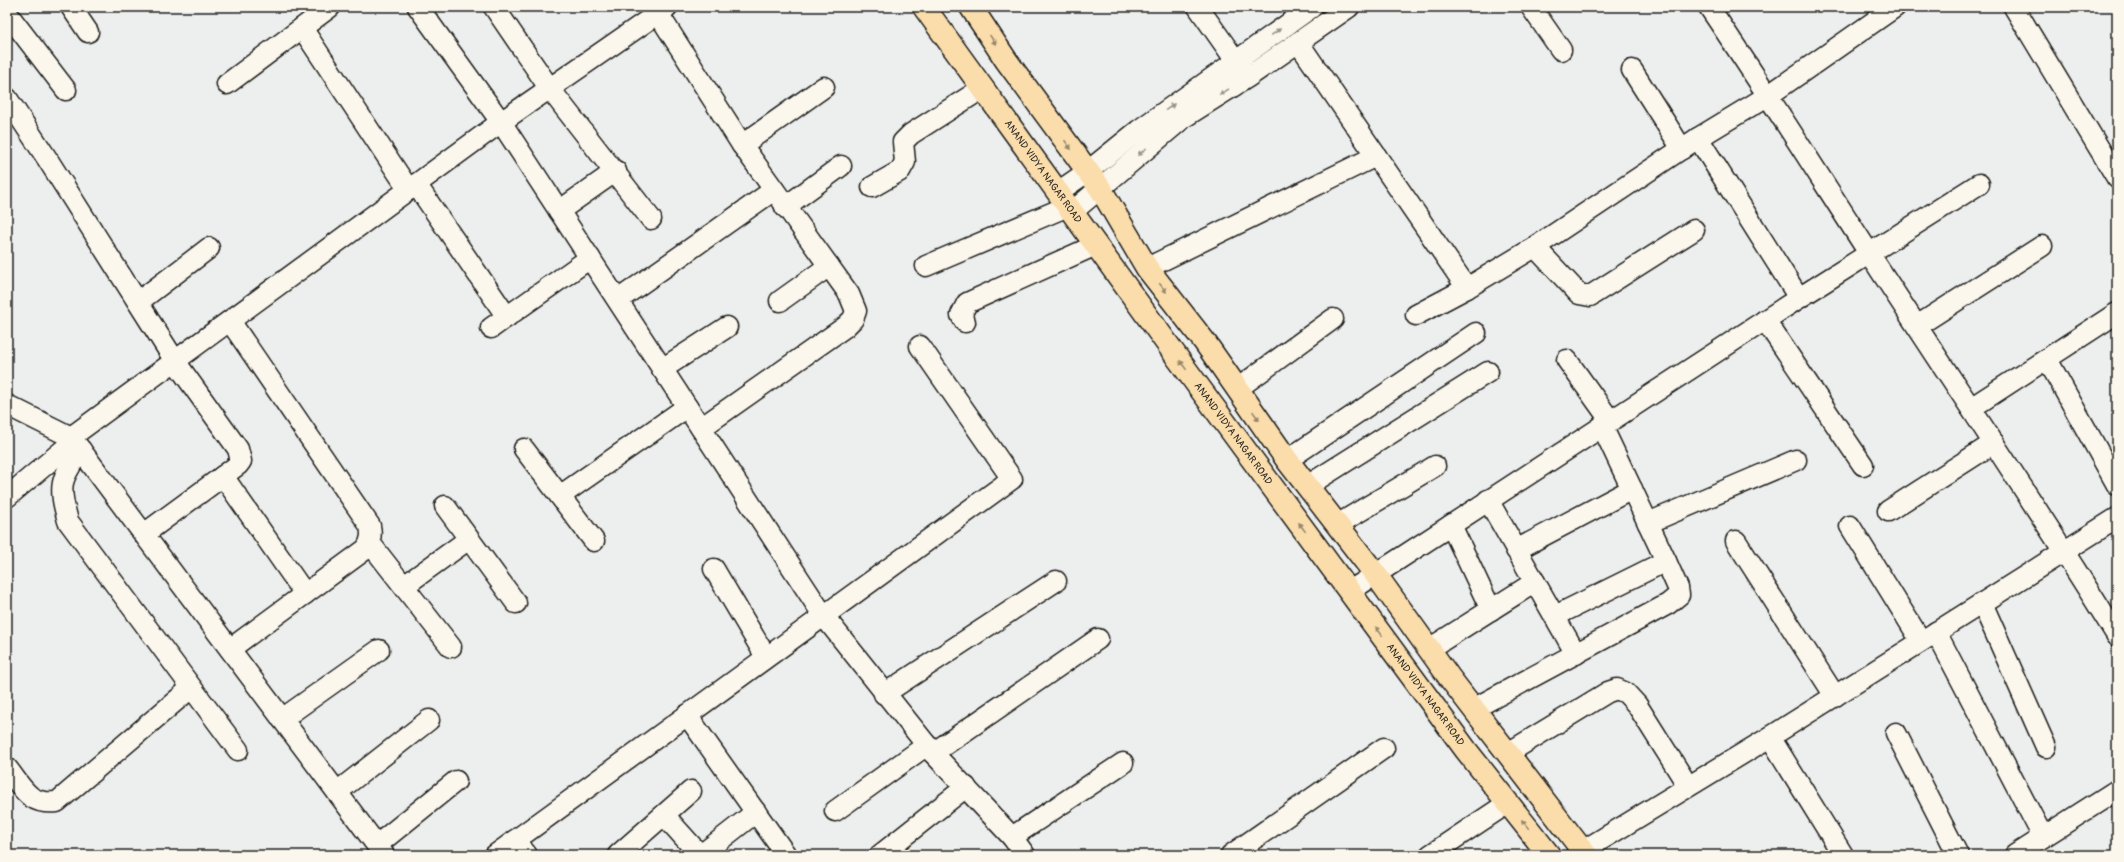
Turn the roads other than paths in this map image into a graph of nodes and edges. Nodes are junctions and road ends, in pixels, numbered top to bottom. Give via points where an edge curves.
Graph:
1 (71, 7) edge
2 (330, 7) edge
3 (418, 7) edge
4 (494, 7) edge
5 (924, 7) edge
6 (971, 7) edge
7 (1198, 7) edge
8 (1312, 7) edge
9 (1349, 7) edge
10 (1531, 7) edge
11 (1709, 7) edge
12 (1895, 7) edge
13 (2014, 7) edge
14 (660, 9) edge
15 (7, 13) edge
16 (302, 28) junction
17 (88, 32) dead end
18 (1298, 42) junction
19 (1561, 50) dead end
20 (1236, 60) junction
21 (1632, 70) dead end
22 (1248, 77) junction
23 (227, 84) dead end
24 (824, 87) dead end
25 (983, 88) junction
26 (550, 89) junction
27 (66, 90) dead end
28 (1769, 95) junction
29 (7, 100) edge
30 (501, 122) junction
31 (1698, 138) junction
32 (742, 145) junction
33 (1682, 149) junction
34 (1376, 156) junction
35 (841, 166) dead end
36 (616, 171) junction
37 (2117, 178) edge
38 (1093, 180) junction
39 (1978, 184) dead end
40 (413, 187) junction
41 (872, 187) dead end
42 (774, 190) junction
43 (1066, 204) junction
44 (785, 207) junction
45 (559, 211) junction
46 (651, 219) dead end
47 (1694, 230) dead end
48 (1096, 245) junction
49 (2042, 246) dead end
50 (1535, 247) junction
51 (209, 248) dead end
52 (1869, 253) junction
53 (590, 258) junction
54 (829, 266) junction
55 (926, 266) dead end
56 (1147, 268) junction
57 (1467, 288) junction
58 (1799, 298) junction
59 (618, 300) junction
60 (780, 301) dead end
61 (138, 302) junction
62 (2117, 313) edge
63 (1416, 315) dead end
64 (507, 316) junction
65 (1333, 319) dead end
66 (1765, 320) junction
67 (230, 321) junction
68 (965, 322) dead end
69 (1917, 326) junction
70 (727, 327) dead end
71 (491, 328) dead end
72 (1476, 333) dead end
73 (920, 346) dead end
74 (2047, 359) junction
75 (1567, 360) dead end
76 (175, 361) junction
77 (662, 369) junction
78 (1488, 372) dead end
79 (1237, 389) junction
80 (7, 404) edge
81 (687, 407) junction
82 (1971, 408) junction
83 (1606, 423) junction
84 (701, 428) junction
85 (75, 443) junction
86 (1994, 443) junction
87 (524, 449) dead end
88 (1287, 460) junction
89 (1796, 460) dead end
90 (1863, 464) dead end
91 (1435, 466) dead end
92 (224, 476) junction
93 (2117, 485) edge
94 (1307, 486) junction
95 (1632, 489) junction
96 (560, 496) junction
97 (7, 497) edge
98 (1488, 500) junction
99 (445, 506) dead end
100 (1888, 511) dead end
101 (2117, 518) edge
102 (1648, 523) junction
103 (1337, 525) junction
104 (1450, 525) junction
105 (1850, 526) dead end
106 (144, 534) junction
107 (469, 539) junction
108 (594, 541) dead end
109 (1736, 541) dead end
110 (370, 543) junction
111 (1516, 550) junction
112 (2064, 551) junction
113 (1666, 561) junction
114 (714, 569) dead end
115 (1376, 575) junction
116 (1056, 581) dead end
117 (1535, 582) junction
118 (404, 586) junction
119 (1350, 591) junction
120 (305, 594) junction
121 (516, 603) dead end
122 (1982, 603) junction
123 (1491, 610) junction
124 (823, 615) junction
125 (1555, 616) junction
126 (2117, 636) edge
127 (1928, 637) junction
128 (1098, 639) dead end
129 (451, 647) dead end
130 (230, 649) junction
131 (1429, 649) junction
132 (378, 650) dead end
133 (1576, 654) junction
134 (766, 657) junction
135 (191, 688) junction
136 (884, 694) junction
137 (1835, 696) junction
138 (1473, 709) junction
139 (687, 715) junction
140 (282, 719) junction
141 (430, 720) dead end
142 (1896, 733) dead end
143 (1770, 737) junction
144 (2046, 747) dead end
145 (1384, 748) dead end
146 (930, 749) junction
147 (238, 750) dead end
148 (1508, 753) junction
149 (1123, 763) dead end
150 (7, 768) edge
151 (456, 781) dead end
152 (1688, 786) junction
153 (966, 788) junction
154 (2117, 790) edge
155 (691, 791) dead end
156 (337, 792) junction
157 (1508, 802) junction
158 (836, 810) dead end
159 (756, 812) junction
160 (664, 815) junction
161 (1012, 837) junction
162 (2042, 837) junction
163 (515, 840) junction
164 (380, 850) edge
165 (1582, 853) edge
166 (495, 855) edge
167 (527, 855) edge
168 (618, 855) edge
169 (701, 855) edge
170 (786, 855) edge
171 (880, 855) edge
172 (1025, 855) edge
173 (1231, 855) edge
174 (1430, 855) edge
175 (1549, 855) edge
176 (1843, 855) edge
177 (1958, 855) edge
178 (2015, 855) edge

1 - 17 street
2 - 16 street
3 - 30 street
4 - 26 street
5 - 25 main road, ANAND VIDYA NAGAR ROAD
6 -> 38 main road
7 - 20 street
20 -> 8 street
9 - 18 street
10 - 19 street
11 - 28 street
12 - 28 street
13 - 37 street
14 - 26 street
14 - 32 street
15 - 27 street
16 - 23 street
16 - 40 street
18 - 22 street
18 - 34 street
20 - 22 street
38 -> 20 street via 1139,130
21 - 33 street
22 -> 38 street
24 - 32 street
25 - 41 street via 911,134 904,142 905,162 900,171
25 - 43 main road, ANAND VIDYA NAGAR ROAD
26 - 30 street
26 - 36 street
28 - 31 street
28 - 52 street
29 - 61 street
30 - 40 street
30 - 45 street
31 - 33 street
31 - 58 street
32 - 42 street
33 - 50 street
34 - 56 street
34 - 57 street
35 - 44 street
36 - 45 street
36 - 46 street
38 - 43 street
38 - 56 main road
39 - 52 street
40 - 64 street
40 - 67 street
42 - 44 street
42 - 59 street
43 - 48 main road, ANAND VIDYA NAGAR ROAD
43 - 55 street
44 - 54 street
45 - 53 street
47 - 50 street via 1590,296 1579,294
48 - 68 street via 967,303 961,314
119 -> 48 main road, ANAND VIDYA NAGAR ROAD
49 - 69 street
50 - 57 street
51 - 61 street
52 - 58 street
52 - 69 street
53 - 59 street
53 - 64 street
54 - 60 street
54 - 84 street via 854,302 856,311 853,319 845,328
56 -> 79 main road via 1204,341
57 - 63 street
58 - 66 street
59 - 77 street
61 - 76 street
62 - 74 street
64 - 71 street
65 - 79 street
66 - 83 street
66 - 90 street
67 - 76 street
67 - 110 street via 370,526
69 - 82 street
70 - 77 street
72 - 88 street
73 - 124 street via 1012,479
74 - 82 street
74 - 93 street
75 - 83 street
76 - 85 street
76 - 92 street via 238,449 241,461
77 - 81 street
78 - 94 street
79 -> 88 main road
80 - 85 street
81 - 84 street
81 - 96 street
82 - 86 street
83 - 95 street
83 - 98 street
84 - 124 street
85 - 97 street
85 - 106 street
85 - 135 street via 62,485 68,521
86 - 100 street
86 - 112 street
87 - 96 street
88 - 94 main road
89 - 102 street
91 - 103 street
92 - 106 street
92 - 120 street
94 - 103 main road
95 - 102 street
95 - 111 street
96 - 108 street
98 - 104 street
98 - 111 street
99 - 107 street
101 - 112 street
102 - 113 street
103 - 115 main road
104 - 115 street
104 - 123 street
105 - 127 street
106 - 130 street
107 - 118 street
107 - 121 street
109 - 137 street
110 - 118 street
110 - 120 street via 366,549
111 - 117 street
112 - 122 street
112 - 126 street
113 - 125 street
113 - 133 street via 1678,588 1679,594 1675,600
114 - 134 street
115 - 119 street
115 - 131 main road
116 - 136 street
117 - 123 street
117 - 125 street
118 - 129 street
157 -> 119 main road, ANAND VIDYA NAGAR ROAD via 1466,750
120 - 130 street
122 - 127 street
122 - 144 street
123 - 131 street
124 - 134 street
124 - 136 street
125 - 133 street
127 - 137 street
127 - 162 street
128 - 146 street
130 - 140 street
131 - 138 main road
132 - 140 street
133 - 138 street
134 - 139 street
135 - 147 street
135 - 150 street via 57,802 45,803 32,798
136 - 146 street
137 - 143 street
138 - 148 main road
139 - 159 street
139 - 163 street
140 - 156 street
141 - 156 street
142 - 177 street
143 - 152 street
143 - 176 street
145 - 173 street
146 - 153 street
146 - 158 street
148 - 152 street via 1616,689 1626,693 1637,705
148 - 165 main road
149 - 161 street
151 - 164 street
152 - 165 street
153 - 161 street
153 - 171 street
154 - 162 street
155 - 160 street
156 - 164 street
157 - 174 street
175 -> 157 main road, ANAND VIDYA NAGAR ROAD
159 - 169 street
159 - 170 street
160 - 168 street
160 - 169 street
161 - 172 street
162 - 178 street
163 - 166 street
163 - 167 street

